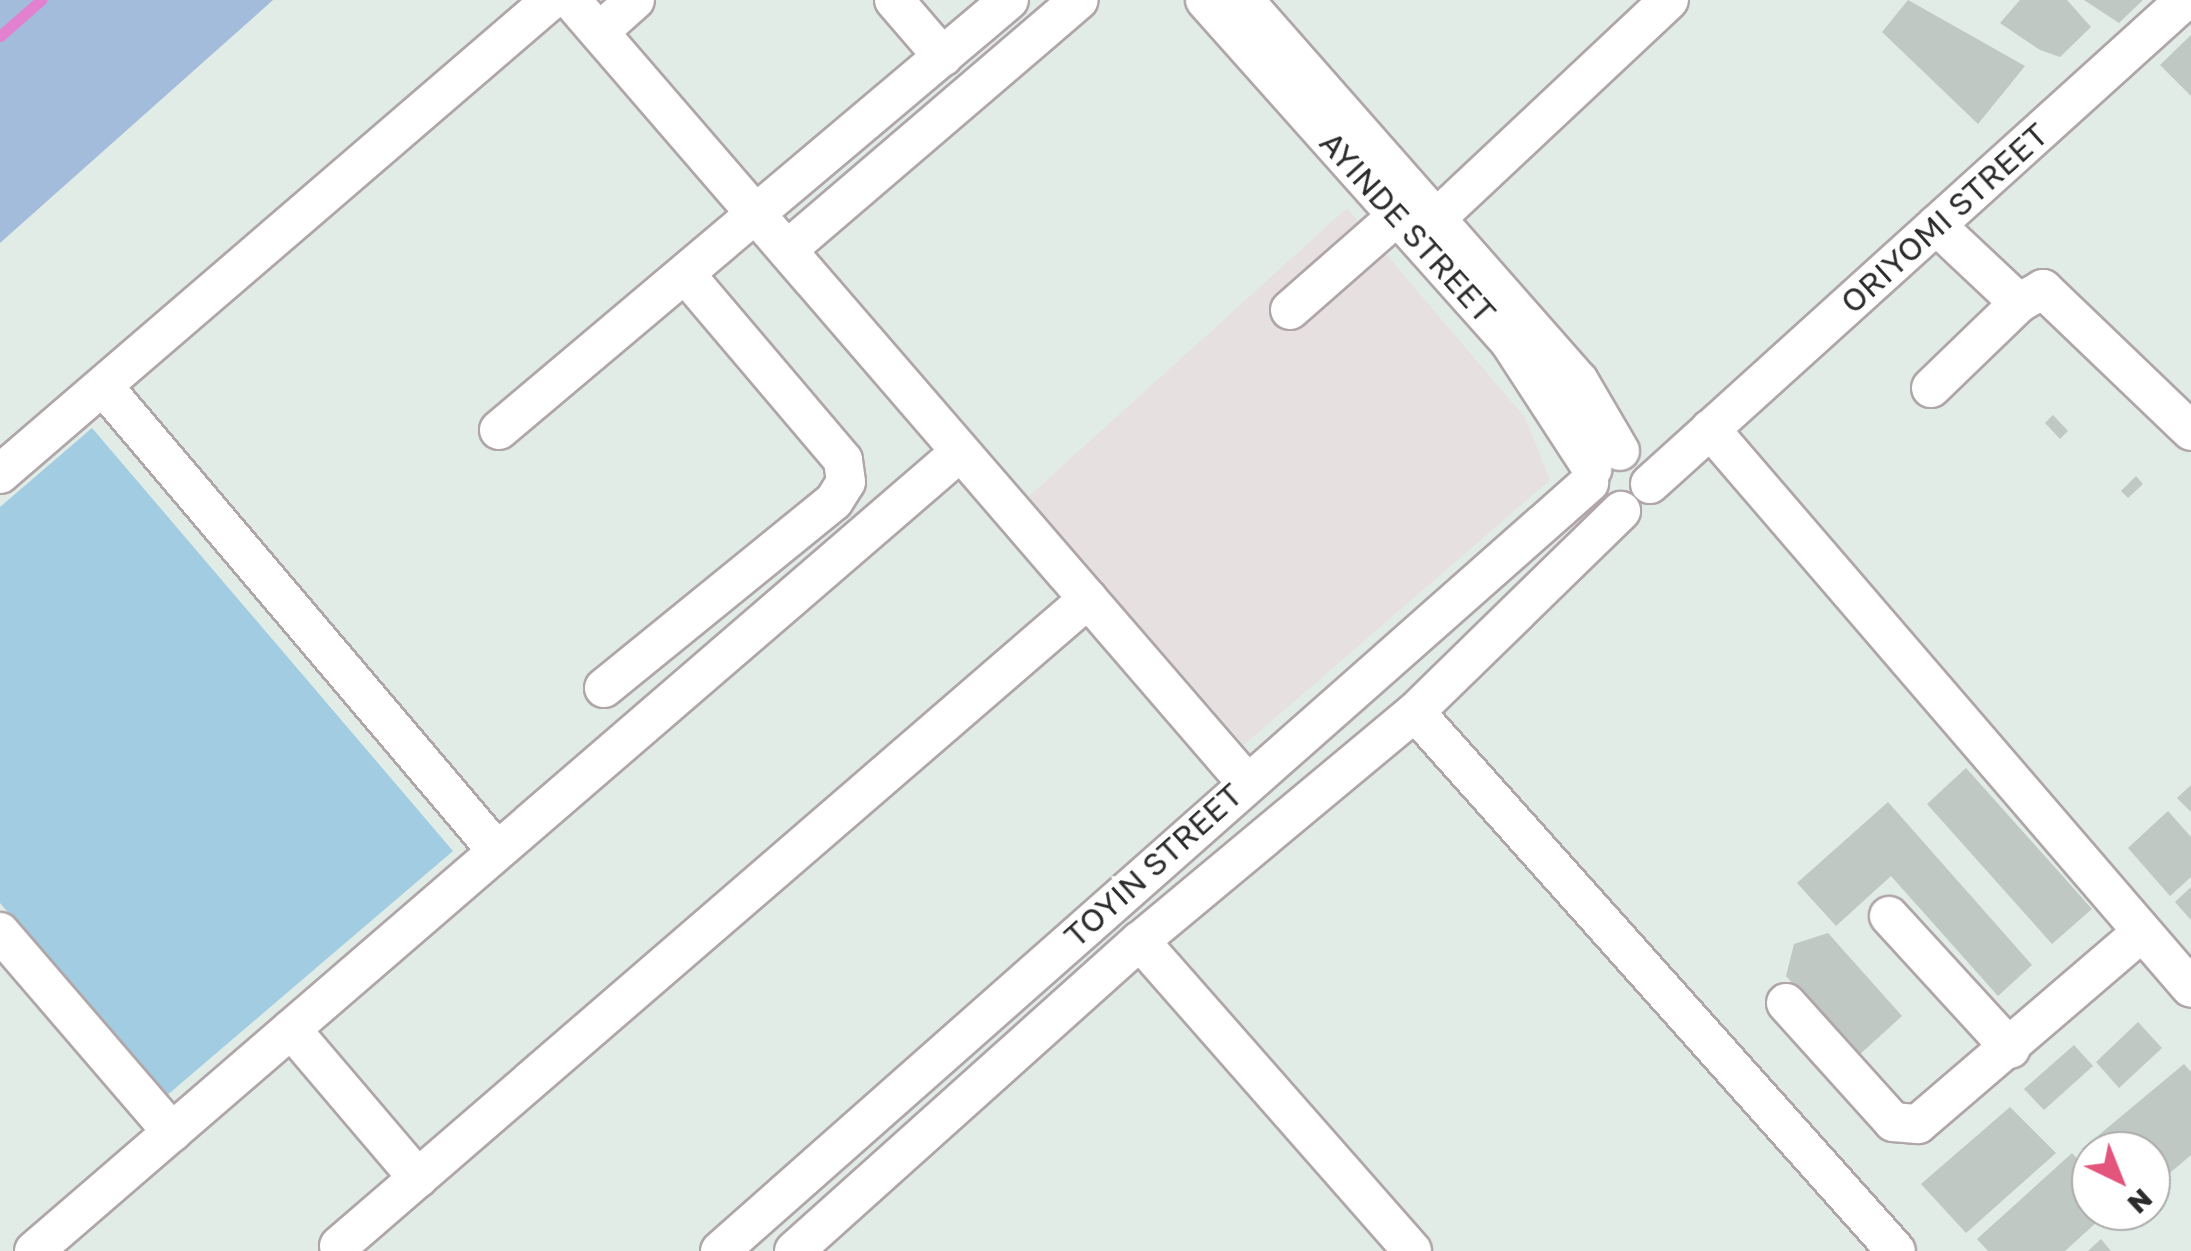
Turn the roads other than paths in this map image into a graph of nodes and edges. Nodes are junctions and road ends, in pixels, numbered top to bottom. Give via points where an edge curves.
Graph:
1 (551, 0) edge
2 (571, 0) edge
3 (635, 0) edge
4 (894, 0) edge
5 (1009, 0) edge
6 (1079, 0) edge
7 (1205, 0) edge
8 (1244, 0) edge
9 (1670, 0) edge
10 (2185, 0) edge
11 (599, 32) junction
12 (943, 57) junction
13 (886, 106) junction
14 (913, 138) junction
15 (1398, 215) junction
16 (1440, 216) junction
17 (758, 218) junction
18 (1936, 225) junction
19 (788, 250) junction
20 (687, 276) junction
21 (2019, 303) junction
22 (1290, 310) dead end
23 (102, 386) junction
24 (1930, 388) dead end
25 (499, 430) dead end
26 (2191, 431) edge
27 (1706, 432) junction
28 (960, 452) junction
29 (1618, 469) junction
30 (0, 474) edge
31 (1088, 599) junction
32 (604, 688) dead end
33 (1415, 712) junction
34 (1246, 782) junction
35 (497, 851) junction
36 (1889, 916) dead end
37 (0, 932) edge
38 (2142, 932) junction
39 (1140, 941) junction
40 (2191, 988) edge
41 (1786, 1004) dead end
42 (291, 1029) junction
43 (2011, 1048) junction
44 (172, 1132) junction
45 (418, 1178) junction
46 (339, 1246) dead end
47 (34, 1251) edge
48 (720, 1251) edge
49 (794, 1251) edge
50 (1412, 1251) edge
51 (1896, 1251) edge

1 - 23 street
2 - 11 street
3 - 11 street
4 - 12 street
5 - 12 street
6 - 14 street
7 - 15 street, AYINDE STREET
8 - 16 street, AYINDE STREET
9 - 16 street
10 - 18 street, ORIYOMI STREET
11 - 17 street
12 - 13 street
13 - 14 street
13 - 17 street
14 - 19 street
15 - 22 street
15 - 29 street, AYINDE STREET
16 - 29 street, AYINDE STREET via 1580,380
17 - 19 street
17 - 20 street
18 - 21 street
18 - 27 street, ORIYOMI STREET
19 - 28 street
20 - 25 street
20 - 32 street via 843,460 846,482 834,501
21 - 24 street
21 - 26 street via 2031,292 2052,292
23 - 30 street
23 - 35 street
27 - 29 street, TOYIN STREET
27 - 38 street
28 - 31 street
28 - 35 street
29 - 33 street, TOYIN STREET via 1645,497 1621,511
29 - 34 street, TOYIN STREET
31 - 34 street
31 - 45 street
33 - 39 street, TOYIN STREET
33 - 51 street
34 - 48 street, TOYIN STREET
35 - 42 street
36 - 43 street
37 - 44 street
38 - 40 street
38 - 43 street
39 - 49 street, TOYIN STREET
39 - 50 street
41 - 43 street via 1894,1122 1918,1124
42 - 44 street
42 - 45 street
44 - 47 street
45 - 46 street

